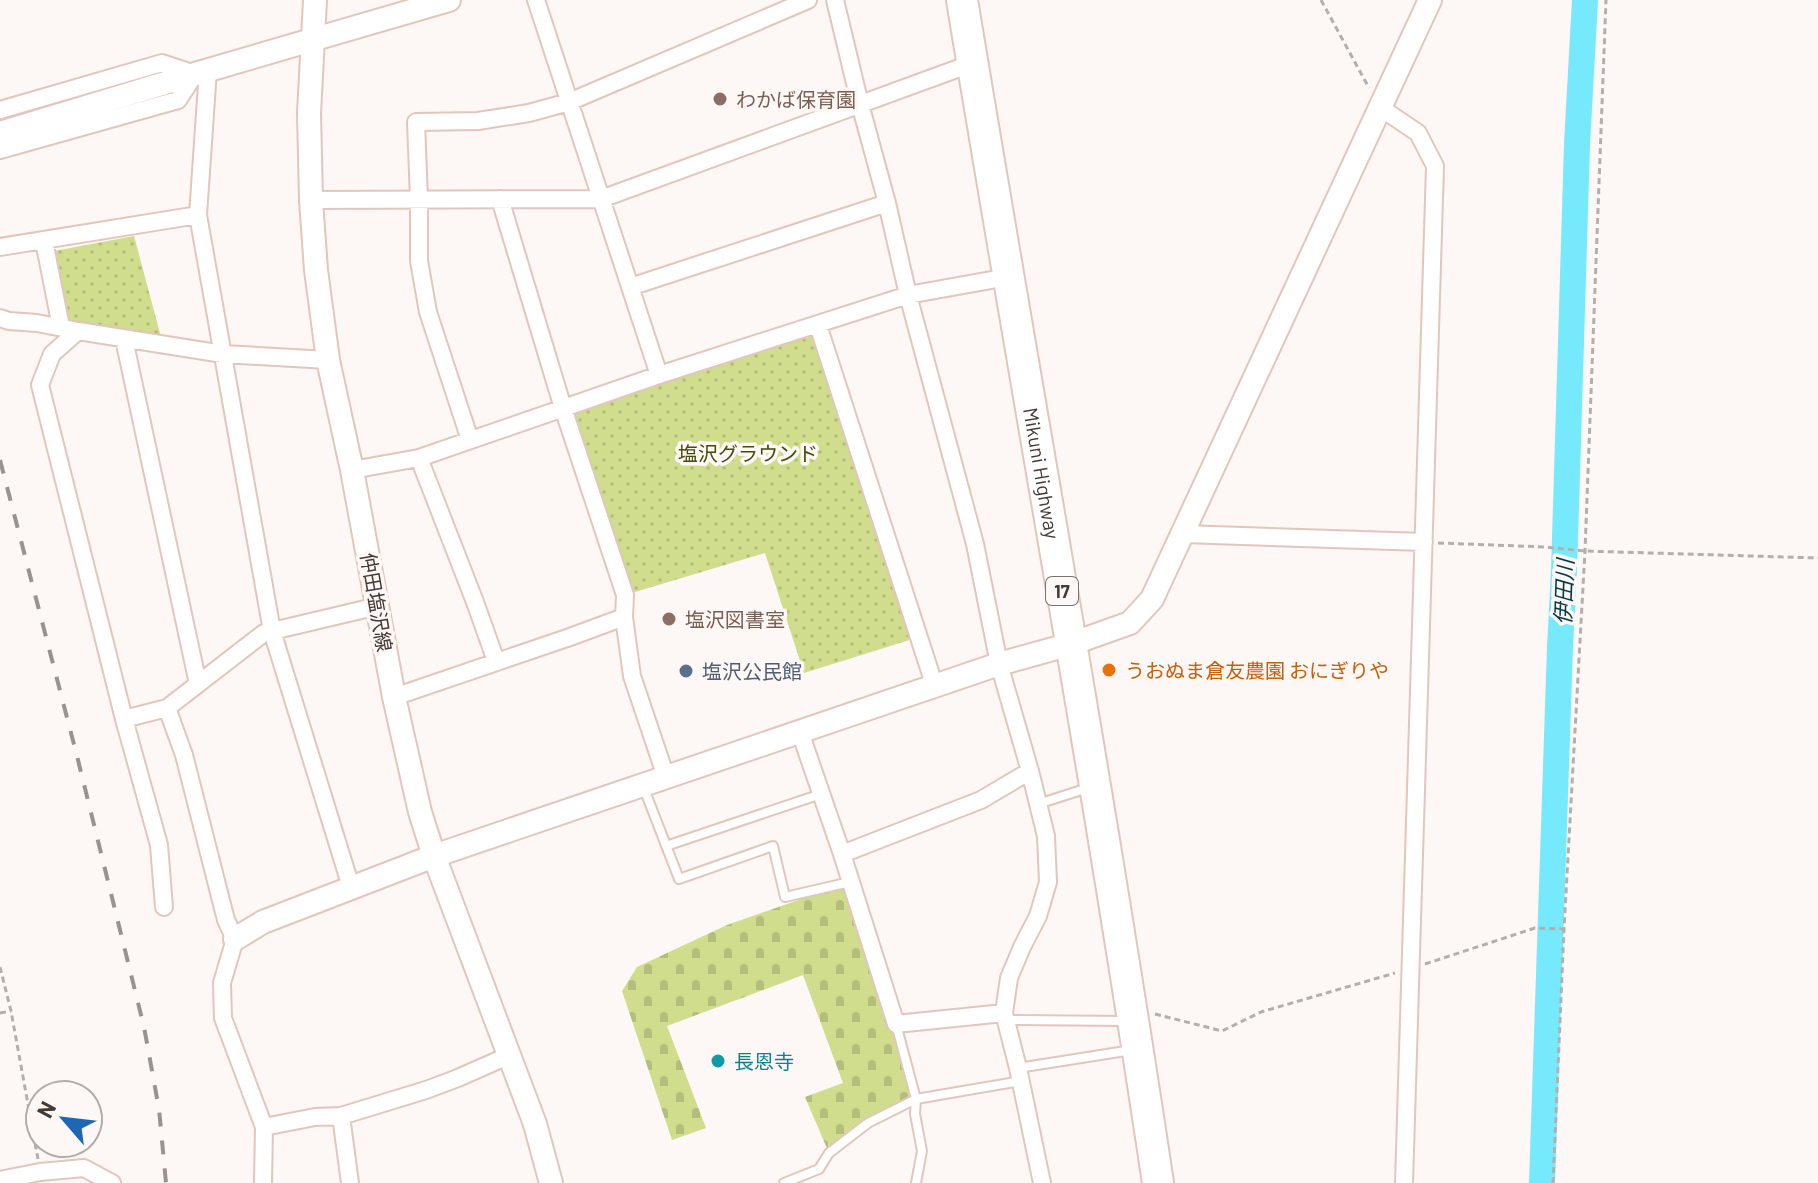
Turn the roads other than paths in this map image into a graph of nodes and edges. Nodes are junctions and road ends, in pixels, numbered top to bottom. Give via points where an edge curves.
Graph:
1 (315, 0) edge
2 (449, 0) edge
3 (536, 0) edge
4 (808, 0) edge
5 (835, 0) edge
6 (962, 0) edge
7 (1430, 0) edge
8 (314, 41) junction
9 (973, 63) junction
10 (202, 72) junction
11 (569, 102) junction
12 (860, 104) junction
13 (1381, 108) junction
14 (0, 110) edge
15 (0, 133) edge
16 (0, 150) edge
17 (419, 199) junction
18 (500, 199) junction
19 (601, 199) junction
20 (311, 200) junction
21 (887, 203) junction
22 (198, 215) junction
23 (44, 241) junction
24 (0, 247) edge
25 (1008, 277) junction
26 (630, 287) junction
27 (908, 295) junction
28 (0, 318) edge
29 (818, 325) junction
30 (69, 329) junction
31 (124, 339) junction
32 (223, 354) junction
33 (328, 360) junction
34 (659, 375) junction
35 (563, 408) junction
36 (470, 440) junction
37 (419, 458) junction
38 (352, 470) junction
39 (1183, 534) junction
40 (1424, 542) junction
41 (378, 606) junction
42 (624, 617) junction
43 (272, 631) junction
44 (1071, 644) junction
45 (496, 661) junction
46 (999, 664) junction
47 (198, 684) junction
48 (935, 687) junction
49 (394, 697) junction
50 (167, 708) junction
51 (124, 719) junction
52 (800, 732) junction
53 (1030, 771) junction
54 (666, 777) junction
55 (643, 785) junction
56 (1094, 786) junction
57 (821, 794) junction
58 (1038, 804) junction
59 (666, 846) junction
60 (842, 854) junction
61 (434, 856) junction
62 (850, 882) junction
63 (351, 887) junction
64 (164, 907) dead end
65 (235, 939) junction
66 (1005, 1017) junction
67 (896, 1024) junction
68 (1134, 1026) junction
69 (510, 1055) junction
70 (1020, 1074) junction
71 (916, 1099) junction
72 (341, 1116) junction
73 (264, 1127) junction
74 (0, 1180) edge
75 (112, 1183) edge
76 (263, 1183) edge
77 (350, 1183) edge
78 (551, 1183) edge
79 (784, 1183) edge
80 (916, 1183) edge
81 (1042, 1183) edge
82 (1158, 1183) edge
83 (1404, 1183) edge

1 - 8 street, 仲田塩沢線
2 - 8 street
3 - 11 street
4 - 11 street
5 - 12 street
6 - 9 highway, Mikuni Highway / 17
7 - 13 street
8 - 10 street
8 - 20 street, 仲田塩沢線
9 - 12 street
9 - 25 highway, Mikuni Highway / 17
10 - 14 street via 162,63
10 - 15 street
10 - 16 street via 178,100
10 - 22 street
11 - 17 street via 478,121 416,122
11 - 19 street
12 - 19 street
12 - 21 street
13 - 39 street
13 - 40 street via 1418,133 1435,166
17 - 18 street
17 - 20 street
17 - 36 street via 419,261 428,312
18 - 19 street
18 - 35 street
19 - 26 street
20 - 33 street, 仲田塩沢線
21 - 26 street
21 - 27 street
22 - 23 street
22 - 32 street
23 - 24 street
23 - 30 street
25 - 27 street
25 - 44 highway, Mikuni Highway / 17
26 - 34 street
27 - 29 street
27 - 46 street via 975,544
28 - 30 street
29 - 34 street
29 - 48 street
30 - 31 street
30 - 51 street via 40,385
31 - 32 street
31 - 47 street
32 - 33 street
32 - 43 street
33 - 38 street, 仲田塩沢線
34 - 35 street
35 - 36 street
35 - 42 street via 625,595
36 - 37 street
37 - 38 street
37 - 45 street
38 - 41 street, 仲田塩沢線
39 - 40 street
39 - 44 street via 1152,599 1130,623
40 - 83 street
41 - 43 street
41 - 49 street, 仲田塩沢線
42 - 45 street
42 - 54 street via 632,676
43 - 47 street
43 - 63 street
44 - 46 street
44 - 56 highway, Mikuni Highway / 17
45 - 49 street
46 - 48 street
46 - 53 street
47 - 50 street
48 - 52 street
49 - 61 street, 仲田塩沢線
50 - 51 street
50 - 65 street
51 - 64 street via 159,845
52 - 54 street
52 - 57 street
53 - 58 street
53 - 60 street via 981,800
54 - 55 street
55 - 59 lane
55 - 61 street
56 - 58 lane
56 - 68 highway, Mikuni Highway / 17
57 - 59 lane
57 - 60 street
58 - 66 street via 1048,882 1009,978
59 - 62 lane via 679,879 773,846 785,897
60 - 62 street
61 - 63 street
61 - 69 street, 仲田塩沢線
62 - 67 street
63 - 65 street via 263,922
65 - 73 street via 222,983 223,1018
66 - 67 street
66 - 68 lane
66 - 70 street
67 - 71 lane
68 - 70 lane
68 - 82 highway, Mikuni Highway / 17
69 - 72 street via 426,1090
69 - 78 street, 仲田塩沢線
70 - 71 lane
70 - 81 street
71 - 79 lane via 868,1123 829,1153 819,1169
71 - 80 lane via 922,1151
72 - 73 street
72 - 77 street
73 - 76 street
74 - 75 street via 84,1168

